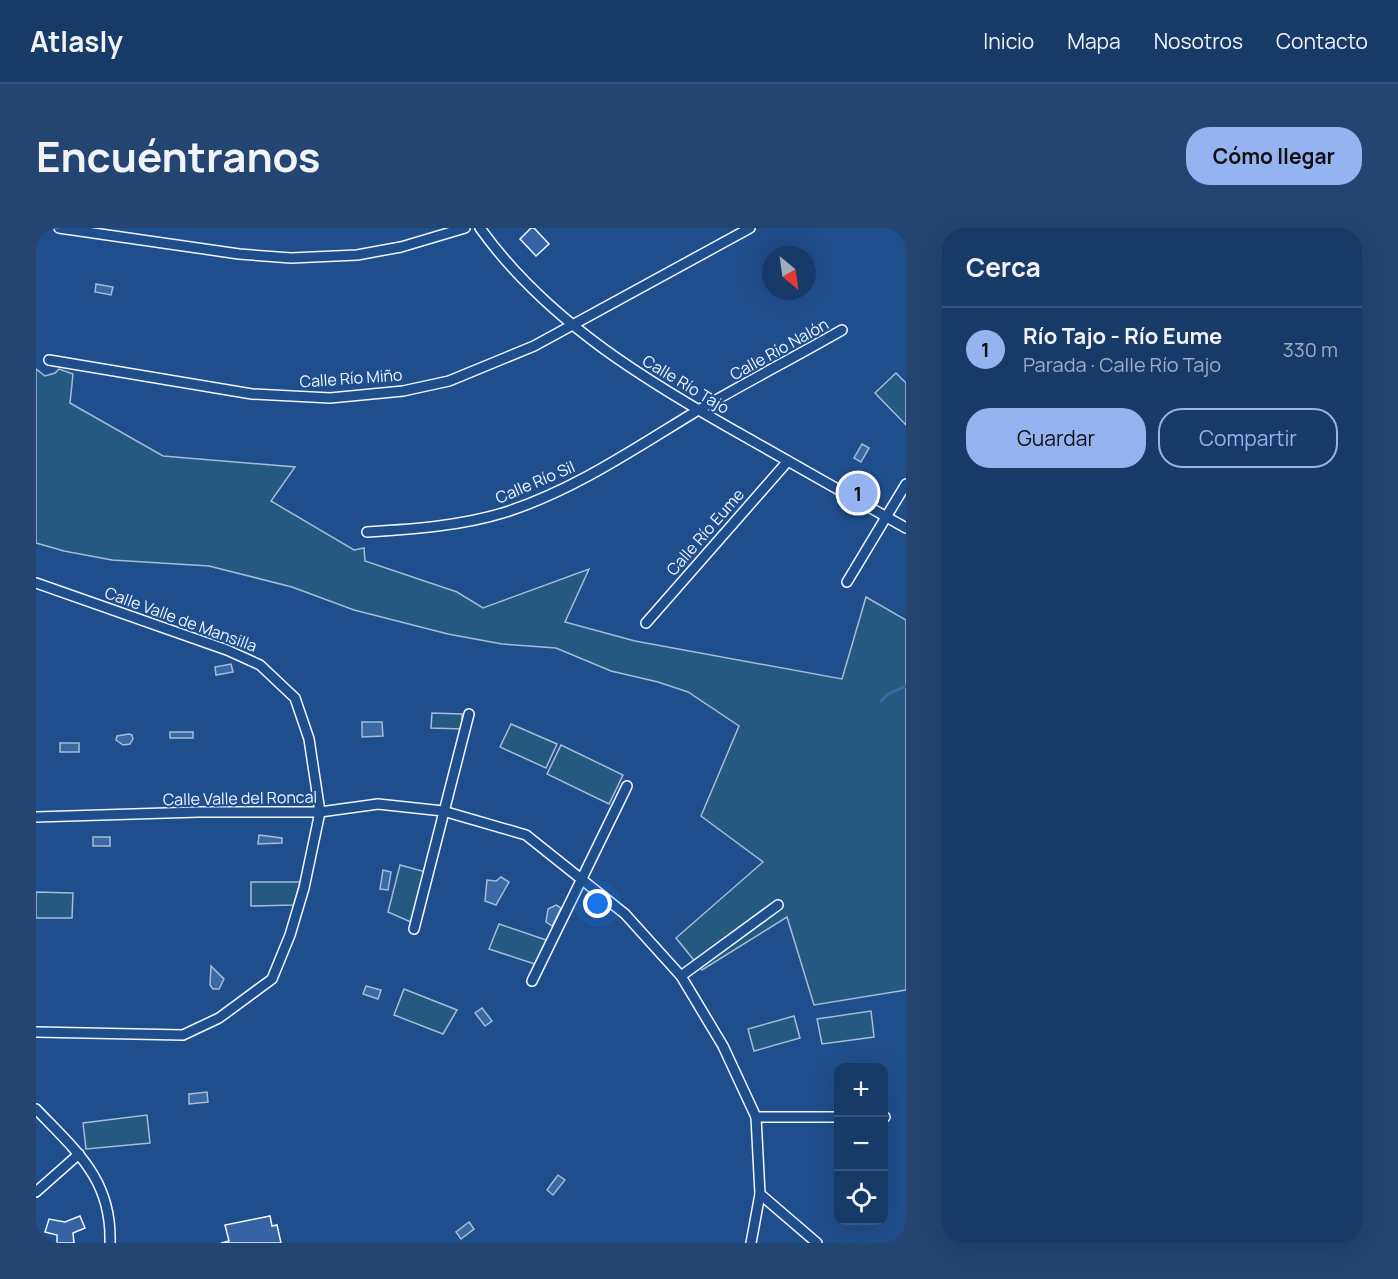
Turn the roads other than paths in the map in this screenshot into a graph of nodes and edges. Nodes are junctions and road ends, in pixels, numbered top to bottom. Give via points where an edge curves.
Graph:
1 (58, 228) edge
2 (465, 228) edge
3 (480, 228) edge
4 (750, 228) edge
5 (573, 325) junction
6 (842, 330) dead end
7 (49, 360) dead end
8 (698, 411) junction
9 (788, 461) junction
10 (906, 484) edge
11 (886, 517) junction
12 (906, 528) edge
13 (367, 532) dead end
14 (846, 582) dead end
15 (36, 583) edge
16 (646, 623) dead end
17 (469, 714) dead end
18 (627, 786) dead end
19 (443, 811) junction
20 (320, 812) junction
21 (36, 817) edge
22 (582, 879) junction
23 (778, 904) dead end
24 (414, 929) dead end
25 (681, 975) junction
26 (532, 981) dead end
27 (36, 1032) edge
28 (36, 1109) edge
29 (756, 1117) junction
30 (834, 1117) edge
31 (79, 1154) junction
32 (36, 1192) edge
33 (760, 1194) junction
34 (110, 1243) edge
35 (751, 1243) edge
36 (817, 1243) edge

1 - 2 street via 291,258 357,255
3 - 5 street, Calle Río Tajo via 521,278
4 - 5 street, Calle Río Miño
5 - 7 street, Calle Río Miño via 534,346 449,381 403,391 330,398 252,394
5 - 8 street, Calle Río Tajo
6 - 8 street, Calle Río Nalón
8 - 9 street, Calle Río Tajo
8 - 13 street, Calle Río Sil via 603,468 538,500 464,523
9 - 11 street, Calle Río Tajo
9 - 16 street, Calle Río Eume
10 - 11 street
11 - 12 street, Calle Río Tajo
11 - 14 street
15 - 20 street, Calle Valle de Mansilla via 260,665 295,698 309,739
17 - 19 street
18 - 22 street
19 - 20 street, Calle Valle del Roncal via 378,804
19 - 22 street, Calle Valle del Roncal via 526,835
19 - 24 street
20 - 21 street, Calle Valle del Roncal
20 - 27 street via 304,888 272,979 219,1018 183,1035
22 - 25 street, Calle Valle del Roncal via 625,914
22 - 26 street
23 - 25 street
25 - 29 street, Calle Valle del Roncal via 723,1047
28 - 31 street
29 - 30 street
29 - 33 street, Calle Valle del Roncal
31 - 32 street
31 - 34 street via 94,1173 104,1198 111,1227
33 - 35 street, Calle Valle del Roncal
33 - 36 street

